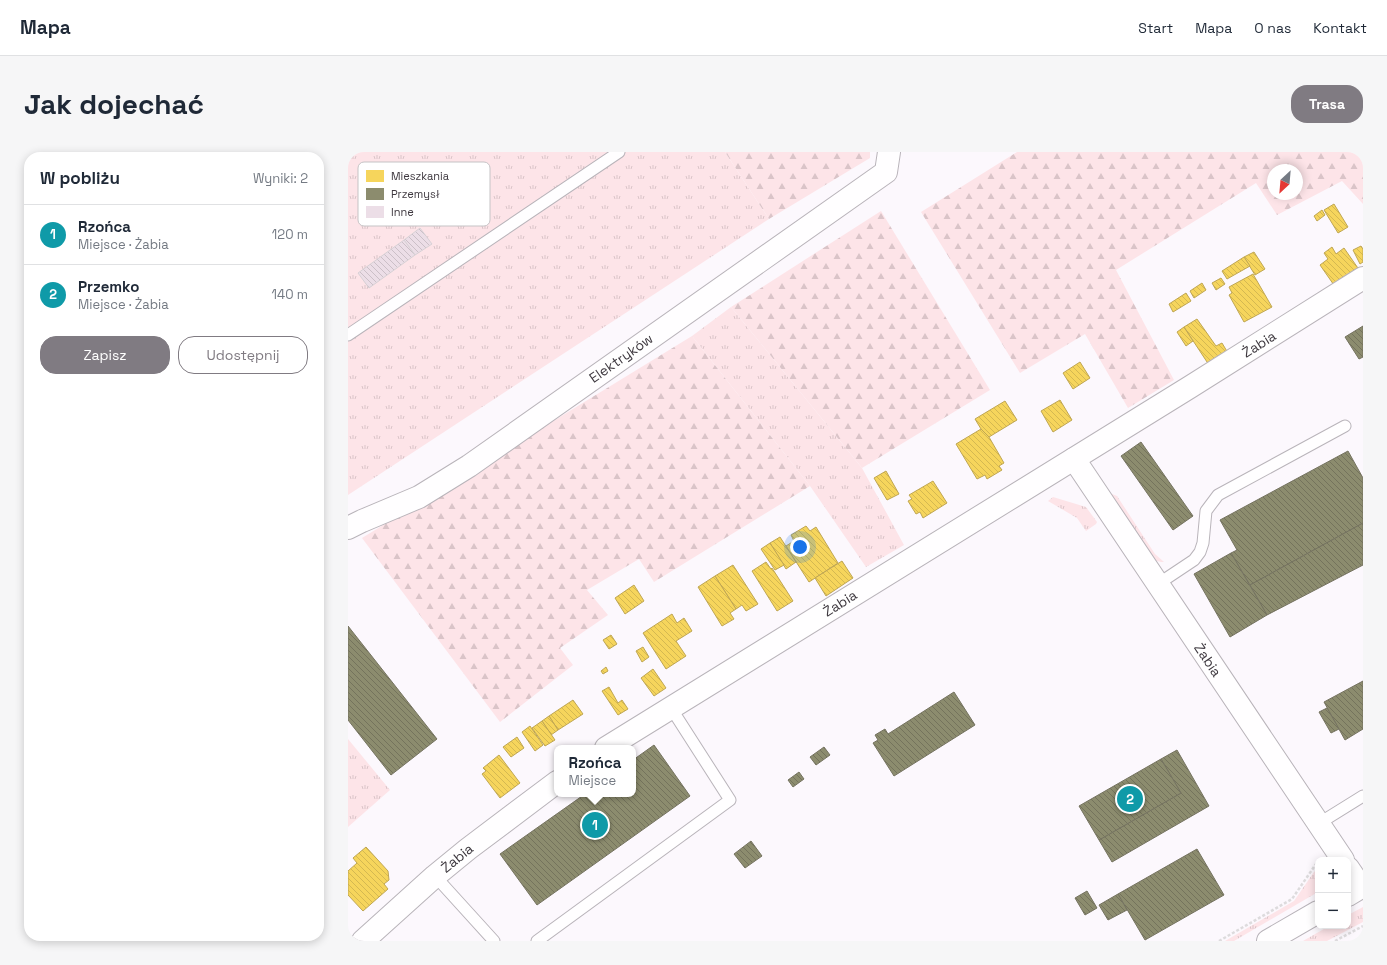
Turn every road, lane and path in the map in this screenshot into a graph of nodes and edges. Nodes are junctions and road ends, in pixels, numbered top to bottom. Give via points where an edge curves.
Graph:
1 (619, 152) edge
2 (887, 162) edge
3 (1363, 278) edge
4 (348, 335) edge
5 (1345, 426) dead end
6 (1074, 459) junction
7 (348, 528) edge
8 (1158, 584) junction
9 (671, 708) junction
10 (611, 745) edge
11 (554, 784) edge
12 (1363, 796) edge
13 (1318, 824) junction
14 (1341, 857) edge
15 (1315, 864) edge
16 (1351, 875) edge
17 (435, 876) junction
18 (1357, 889) edge
19 (1315, 914) edge
20 (1363, 926) edge
21 (363, 941) edge
22 (494, 941) edge
23 (537, 941) edge
24 (1219, 941) edge
25 (1268, 941) edge
26 (1335, 941) edge

1 - 4 lane
2 - 7 street, Elektryków via 469,466 419,497
3 - 6 street, Żabia
5 - 8 lane via 1218,495 1206,511 1200,552 1194,560
6 - 8 street, Żabia
6 - 9 street, Żabia
8 - 13 street, Żabia
9 - 10 street, Żabia
9 - 23 lane via 730,800
11 - 17 street, Żabia
12 - 13 lane
13 - 14 street, Żabia
15 - 24 path via 1292,898
16 - 18 street
17 - 21 street, Żabia
17 - 22 lane
19 - 25 street
20 - 26 path

